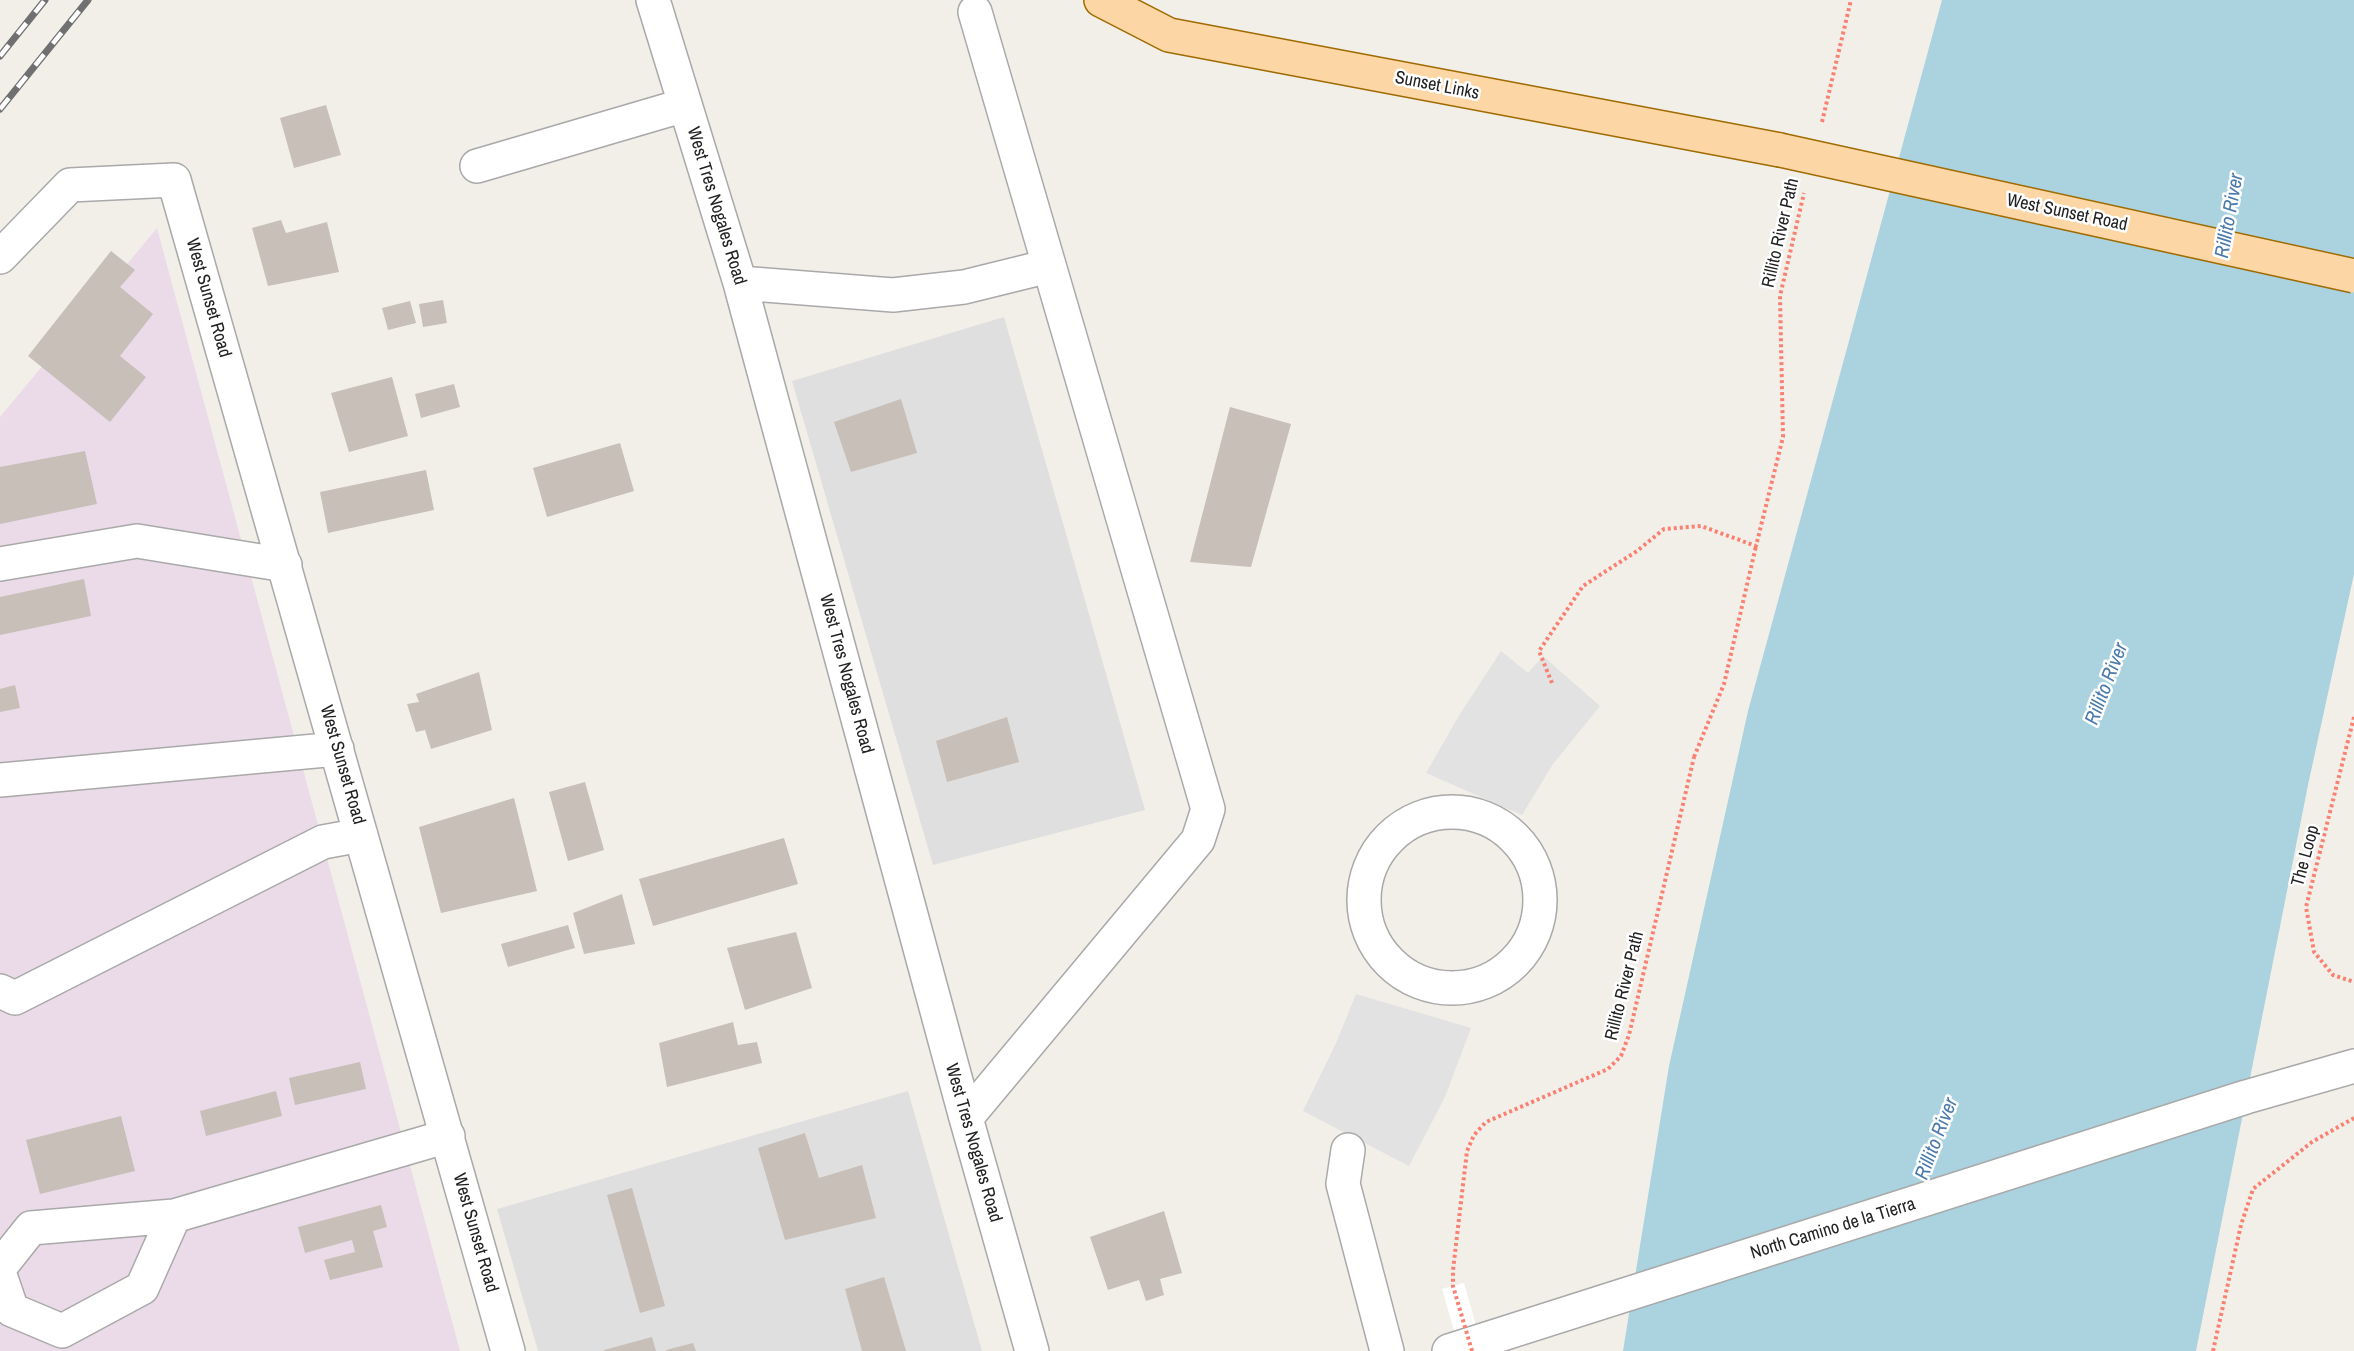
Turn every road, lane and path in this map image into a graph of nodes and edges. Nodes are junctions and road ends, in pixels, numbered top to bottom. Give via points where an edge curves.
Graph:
1 (652, 0) edge
2 (1101, 0) edge
3 (1851, 0) edge
4 (975, 12) dead end
5 (685, 105) junction
6 (1821, 126) dead end
7 (1780, 150) joint
8 (477, 166) dead end
9 (1807, 183) dead end
10 (0, 257) edge
11 (1050, 266) junction
12 (2354, 276) edge
13 (740, 283) junction
14 (1756, 546) junction
15 (0, 564) edge
16 (285, 565) junction
17 (1552, 683) dead end
18 (2354, 717) edge
19 (337, 749) junction
20 (0, 780) edge
21 (1495, 821) joint
22 (361, 835) junction
23 (2354, 982) edge
24 (0, 991) edge
25 (2354, 1066) edge
26 (966, 1118) junction
27 (2354, 1118) edge
28 (448, 1136) junction
29 (1348, 1150) dead end
30 (174, 1215) junction
31 (0, 1267) edge
32 (0, 1275) edge
33 (508, 1351) edge
34 (1032, 1351) edge
35 (1387, 1351) edge
36 (1449, 1351) edge
37 (1472, 1351) edge
38 (2213, 1351) edge

1 - 5 street, West Tres Nogales Road
2 - 7 main road, Sunset Links via 1169,35
3 - 6 path
4 - 11 street
5 - 8 street
5 - 13 street, West Tres Nogales Road
7 - 12 main road, West Sunset Road, bridge
9 - 14 path, Rillito River Path via 1780,296 1783,437
10 - 16 street, West Sunset Road via 70,185 174,180
11 - 13 street via 964,287 893,295
11 - 26 street via 1208,808 1198,840
13 - 26 street, West Tres Nogales Road
14 - 17 path via 1701,526 1664,529 1583,586 1539,651
14 - 37 path, Rillito River Path, bridge via 1724,684 1694,757 1621,1056 1608,1069 1486,1122 1467,1151 1453,1270
15 - 16 street via 137,541
16 - 19 street, West Sunset Road
18 - 23 path, The Loop via 2306,907 2314,952 2333,975
19 - 20 street
19 - 22 street, West Sunset Road
21 - 21 street via 1519,840 1535,866 1541,896 1537,926 1523,953 1502,974 1474,986 1444,988 1414,980 1391,964 1374,942 1365,915 1364,896 1372,860 1389,836 1412,820 1438,811 1466,811
22 - 24 street via 323,842 15,998
22 - 28 street, West Sunset Road
25 - 36 street, North Camino de la Tierra
26 - 34 street, West Tres Nogales Road
27 - 38 path via 2312,1142 2253,1189 2241,1225
28 - 30 street
28 - 33 street, West Sunset Road
29 - 35 street via 1343,1184
30 - 31 street via 31,1228
30 - 32 street via 142,1288 62,1331 12,1310

